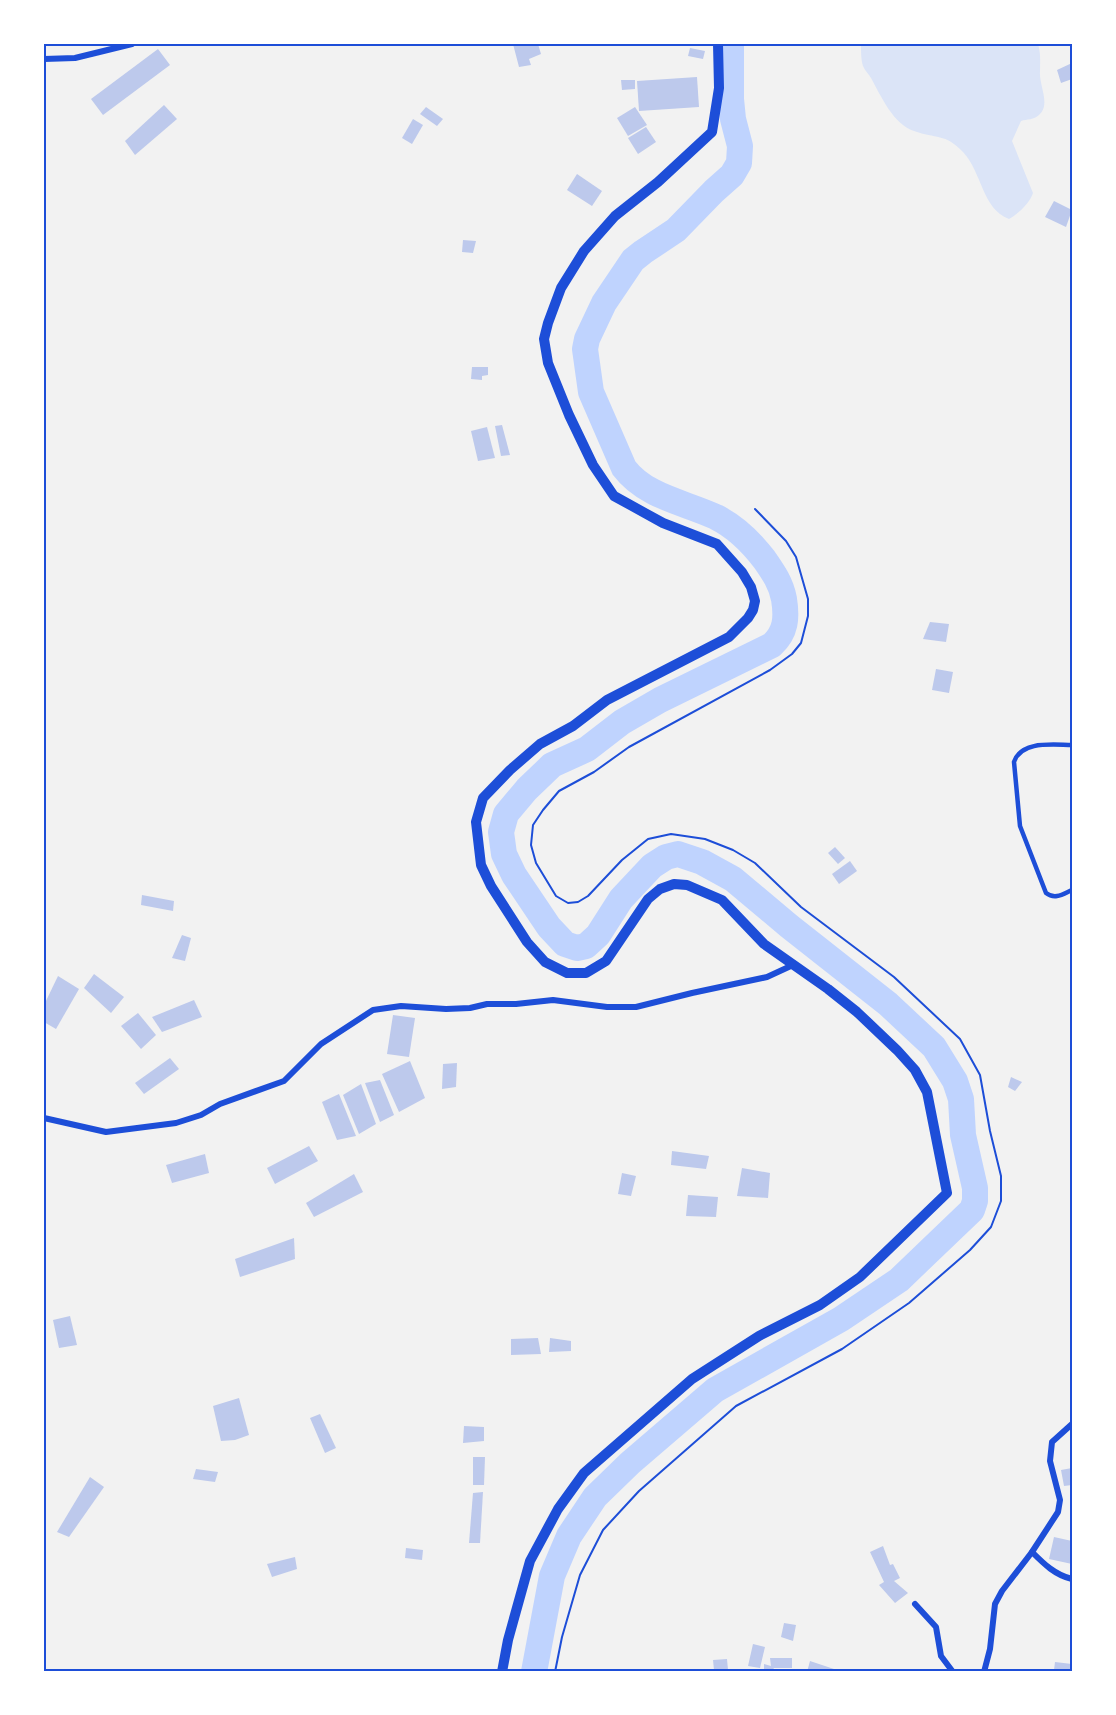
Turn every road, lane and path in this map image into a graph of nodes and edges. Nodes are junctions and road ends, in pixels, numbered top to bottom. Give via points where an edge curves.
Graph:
1 (132, 44) edge
2 (718, 44) edge
3 (44, 59) edge
4 (755, 509) dead end
5 (1072, 745) edge
6 (1072, 890) edge
7 (793, 965) junction
8 (44, 1118) edge
9 (1072, 1424) edge
10 (1032, 1552) junction
11 (1072, 1579) edge
12 (915, 1604) dead end
13 (502, 1671) edge
14 (555, 1671) edge
15 (953, 1671) edge
16 (984, 1671) edge

1 - 3 street via 75,58
2 - 7 street via 719,88 712,132 615,216 584,251 561,288 544,339 548,363 569,415 593,465 614,496 663,523 717,544 755,593 753,610 729,637 607,700 573,726 540,744 483,798 476,822 481,865 491,886 527,942 545,962 567,973 586,973 606,961 648,899 674,884 687,885 722,900 764,944
4 - 14 path via 796,557 808,599 801,643 770,670 629,747 559,791 534,825 531,845 536,863 556,896 568,903 588,896 648,839 671,834 705,839 755,863 801,907 894,977 960,1039 980,1075 1001,1176 1000,1201 991,1227 909,1303 842,1349 736,1406 639,1491 603,1530 580,1575
5 - 6 lane via 1024,749 1014,762 1020,826 1046,893 1059,897
7 - 8 street via 767,978 636,1007 553,1000 446,1009 401,1005 373,1010 321,1044 284,1081 201,1115 176,1123 106,1132
7 - 13 street via 857,1012 915,1070 927,1092 946,1194 860,1277 820,1305 759,1336 692,1378 584,1473 558,1509 530,1561
9 - 10 street via 1052,1442 1050,1461 1060,1500 1058,1512
10 - 11 street via 1049,1569
10 - 16 street via 995,1604
12 - 15 street via 936,1627 941,1656

